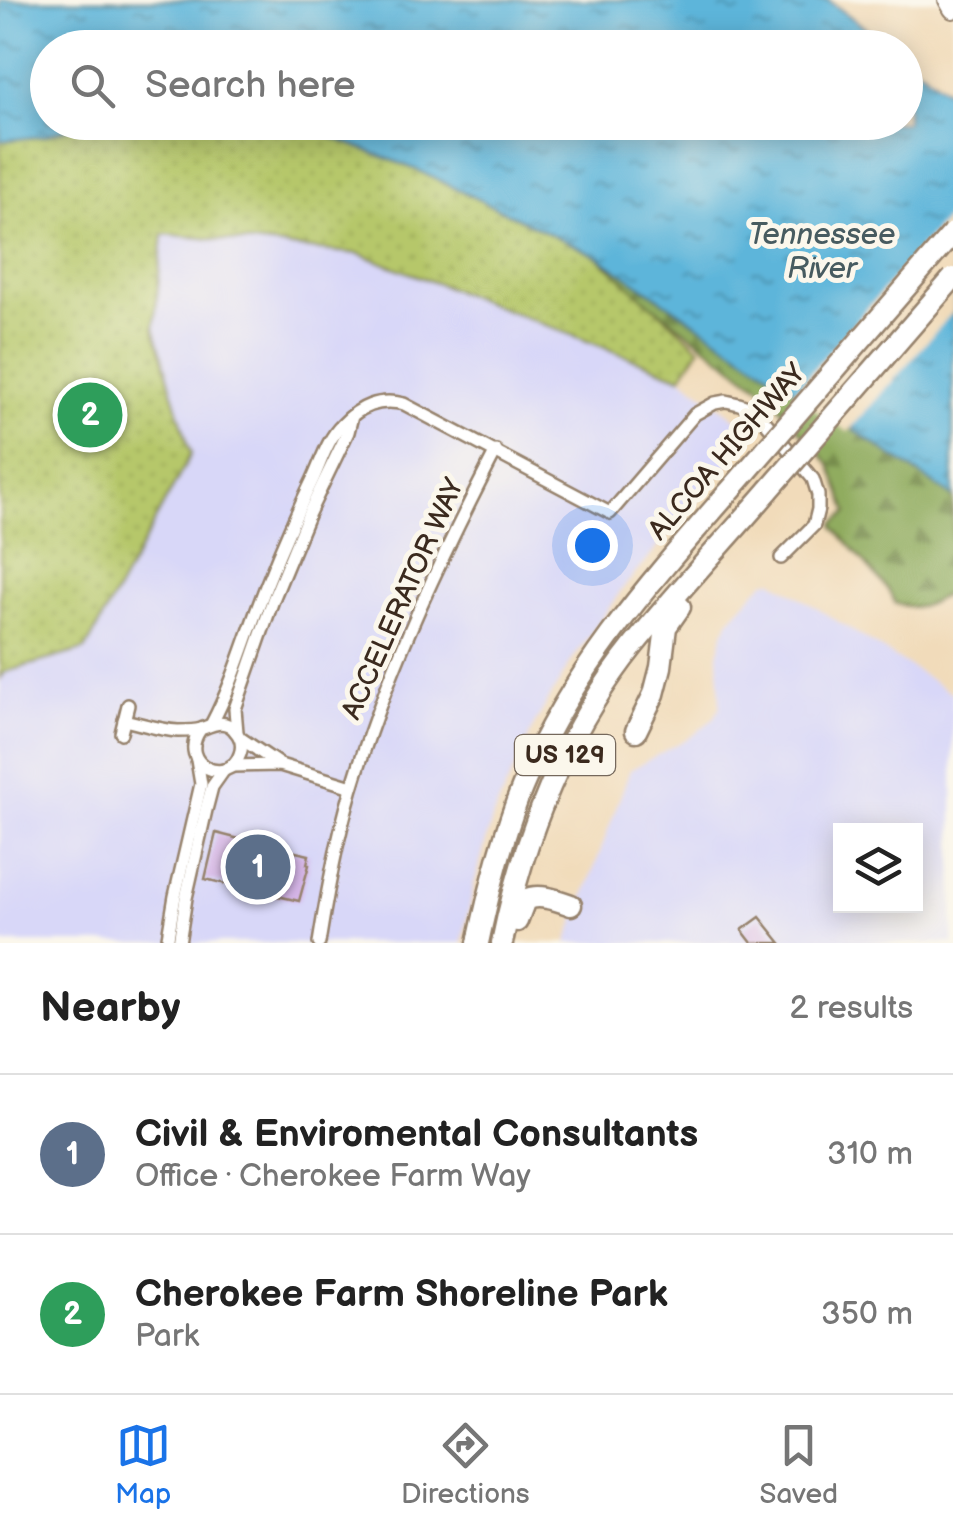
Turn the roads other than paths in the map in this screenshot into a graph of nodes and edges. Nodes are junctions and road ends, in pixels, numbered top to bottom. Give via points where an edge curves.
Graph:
1 (948, 0) edge
2 (953, 8) edge
3 (953, 233) edge
4 (953, 278) edge
5 (352, 416) junction
6 (496, 452) junction
7 (746, 516) junction
8 (780, 558) dead end
9 (128, 705) dead end
10 (124, 720) junction
11 (206, 726) junction
12 (172, 731) junction
13 (636, 731) dead end
14 (121, 734) dead end
15 (238, 735) junction
16 (196, 756) junction
17 (280, 764) junction
18 (228, 768) junction
19 (352, 787) junction
20 (571, 905) dead end
21 (167, 943) edge
22 (179, 943) edge
23 (318, 943) edge
24 (478, 943) edge
25 (502, 943) edge
26 (513, 943) edge

1 - 2 main road
3 - 24 highway, ALCOA HIGHWAY / US 129, bridge via 603,642 521,790
4 - 7 highway, ALCOA HIGHWAY / US 129, bridge
5 - 6 street via 379,402 404,404
5 - 11 street via 339,427 298,508 221,706
5 - 15 street via 273,600 235,710
6 - 8 street via 610,513 694,414 715,402 739,404 763,419 813,479 818,495 814,525
6 - 19 street, ACCELERATOR WAY via 403,644
7 - 13 highway via 742,533 666,627 654,694
7 - 25 highway, ALCOA HIGHWAY / US 129 via 632,648 585,718 536,821
9 - 10 street
10 - 12 street
10 - 14 street
11 - 12 street
11 - 15 street via 226,724
11 - 16 street via 193,744
12 - 16 street
15 - 17 street
15 - 18 street via 240,753
16 - 18 street via 209,769
16 - 21 street via 200,784
17 - 18 street
17 - 19 street
18 - 22 street via 212,787
19 - 23 street, ACCELERATOR WAY
20 - 26 highway via 525,900

